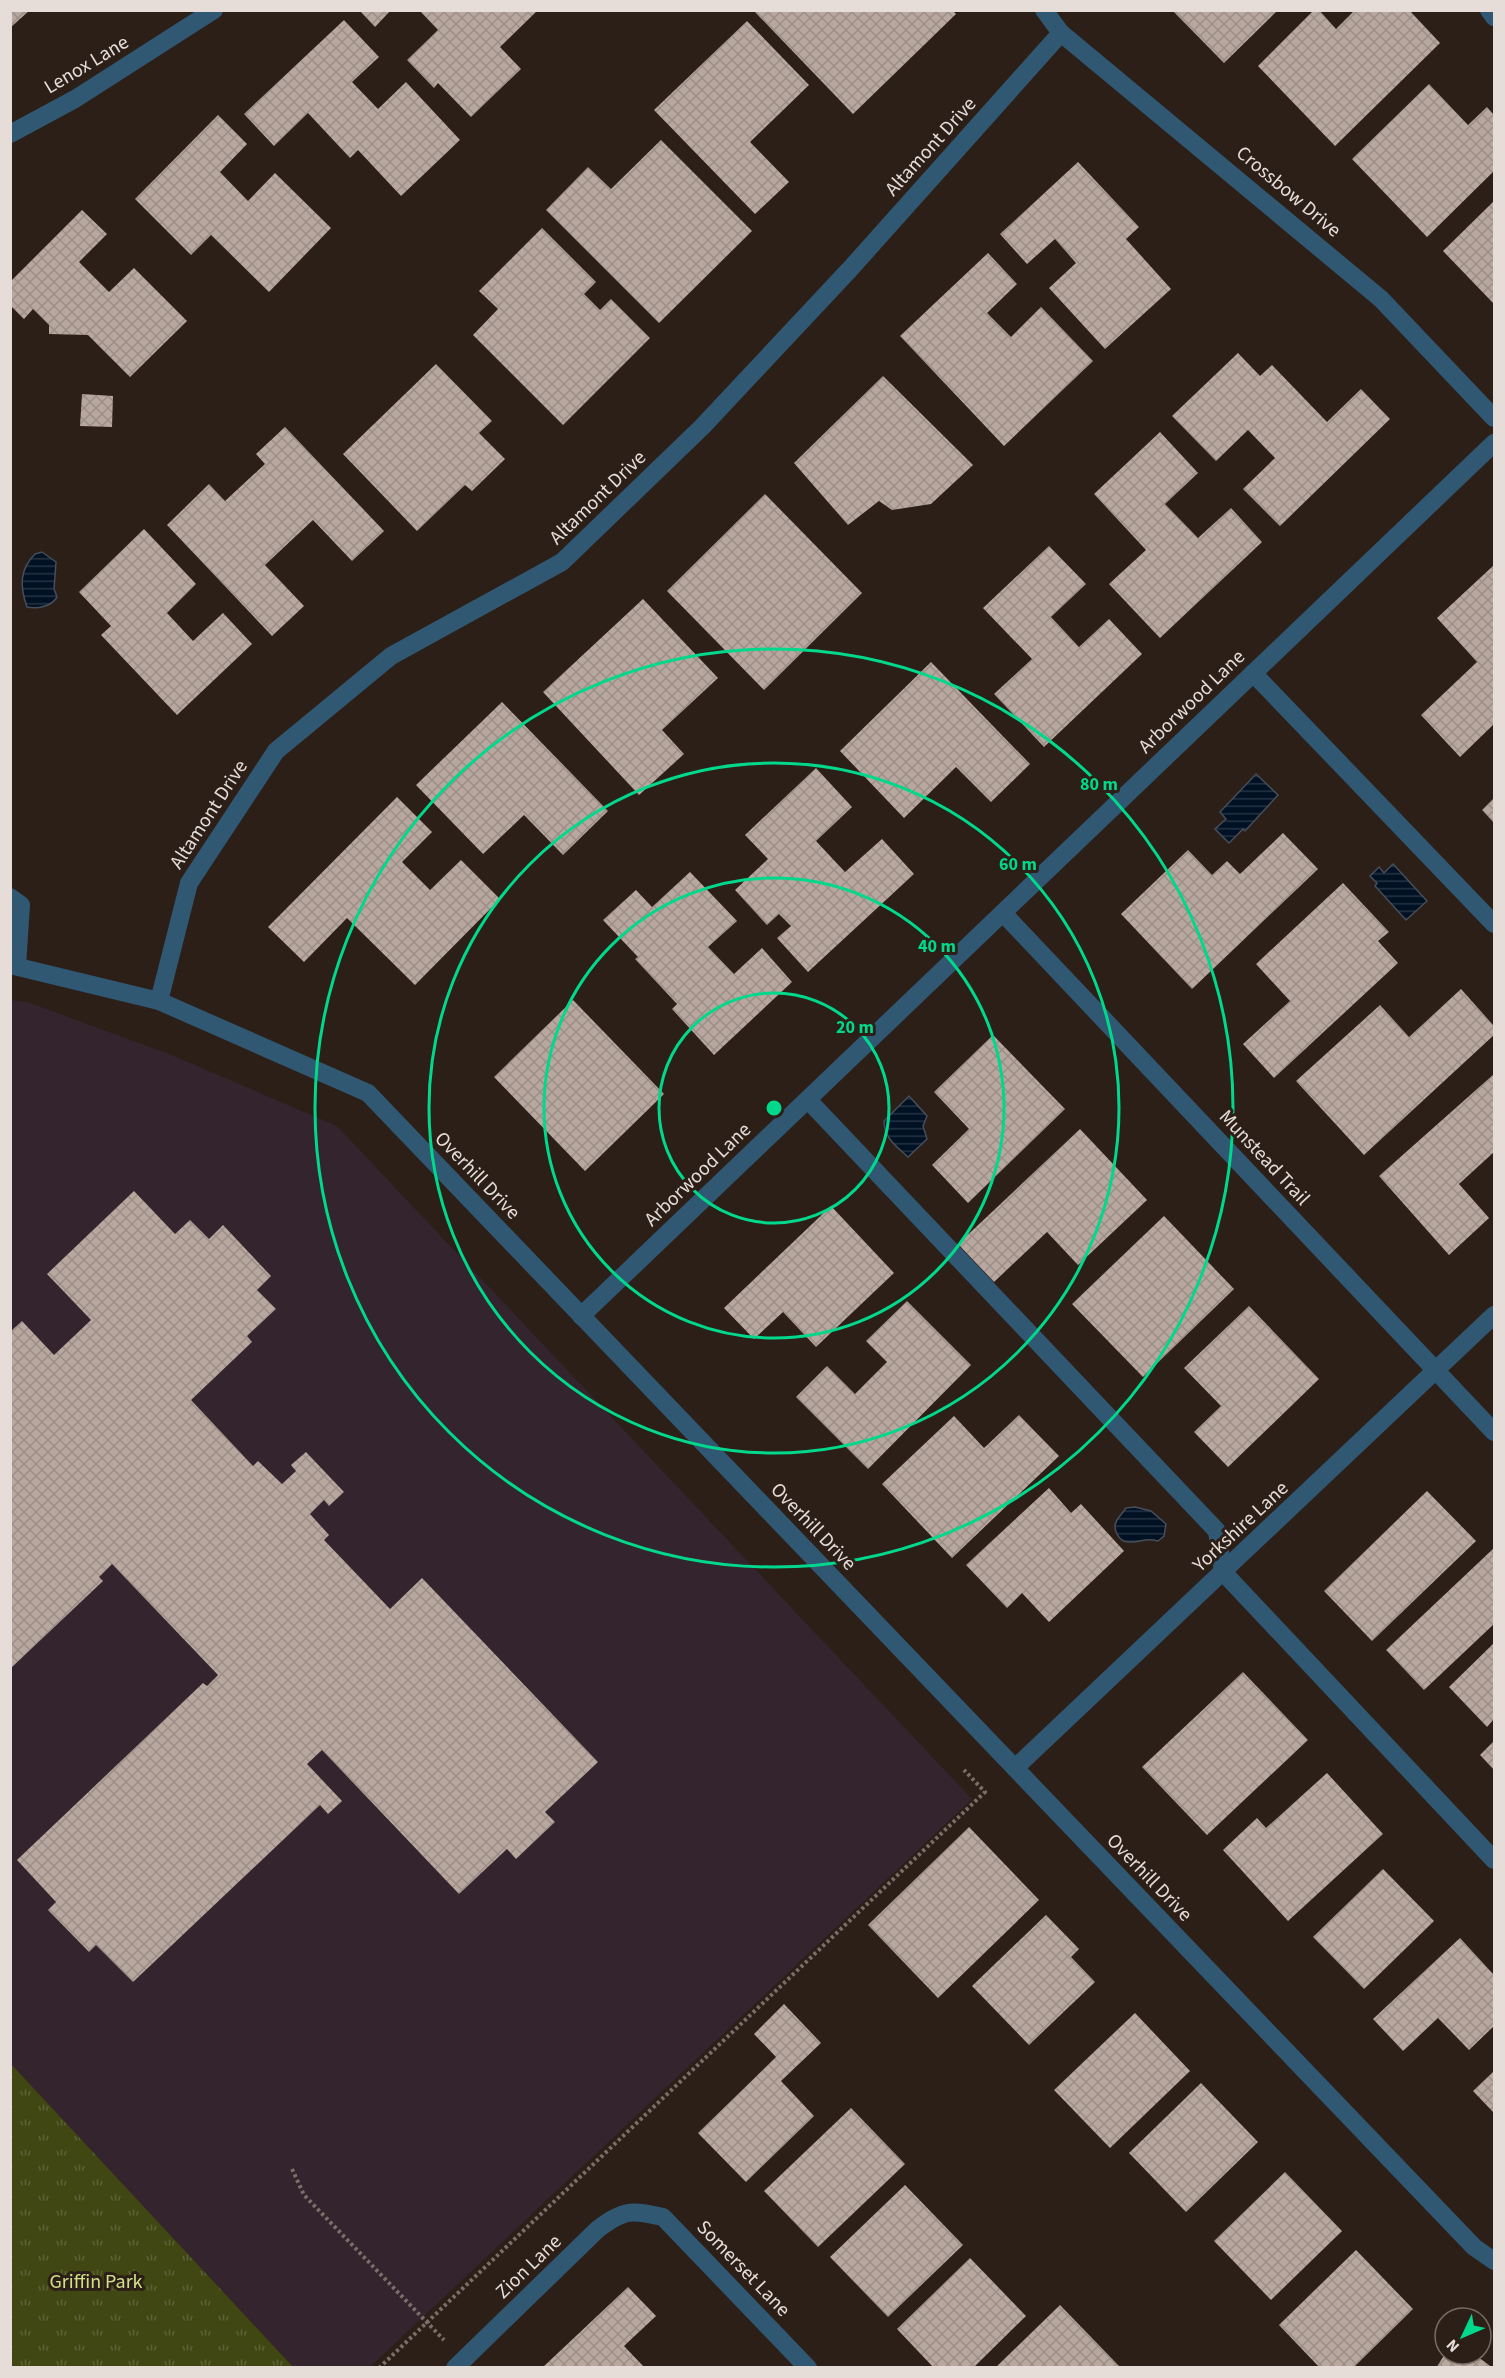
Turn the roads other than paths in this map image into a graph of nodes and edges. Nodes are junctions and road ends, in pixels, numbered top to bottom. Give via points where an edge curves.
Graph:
1 (214, 10) edge
2 (1044, 10) edge
3 (1488, 10) edge
4 (1494, 17) edge
5 (1062, 33) junction
6 (10, 134) edge
7 (1494, 418) edge
8 (1494, 442) edge
9 (1253, 673) junction
10 (10, 897) edge
11 (1003, 913) junction
12 (1494, 924) edge
13 (14, 966) edge
14 (159, 1001) junction
15 (808, 1100) junction
16 (1494, 1315) edge
17 (581, 1316) junction
18 (1436, 1370) junction
19 (1494, 1432) edge
20 (1223, 1572) junction
21 (1015, 1768) junction
22 (1494, 1860) edge
23 (639, 2212) joint
24 (1494, 2261) edge
25 (459, 2364) edge
26 (808, 2367) edge

1 - 6 street, Lenox Lane via 75,99
2 - 5 street, Crossbow Drive
3 - 4 street
5 - 7 street, Crossbow Drive via 1381,299
5 - 14 street, Altamont Drive via 702,427 562,562 391,656 276,751 189,884
8 - 9 street, Arborwood Lane
9 - 11 street, Arborwood Lane
9 - 12 street
10 - 13 street via 21,905
11 - 15 street, Arborwood Lane
11 - 18 street, Munstead Trail
13 - 14 street, Overhill Drive
14 - 17 street, Overhill Drive via 368,1094
15 - 17 street, Arborwood Lane
15 - 20 street via 1217,1531
16 - 18 street, Yorkshire Lane
17 - 21 street, Overhill Drive
18 - 19 street, Munstead Trail
18 - 20 street, Yorkshire Lane
20 - 21 street, Yorkshire Lane
20 - 22 street
21 - 24 street, Overhill Drive via 1474,2247
23 - 25 street, Zion Lane via 618,2214 598,2229
23 - 26 street, Somerset Lane via 663,2217

